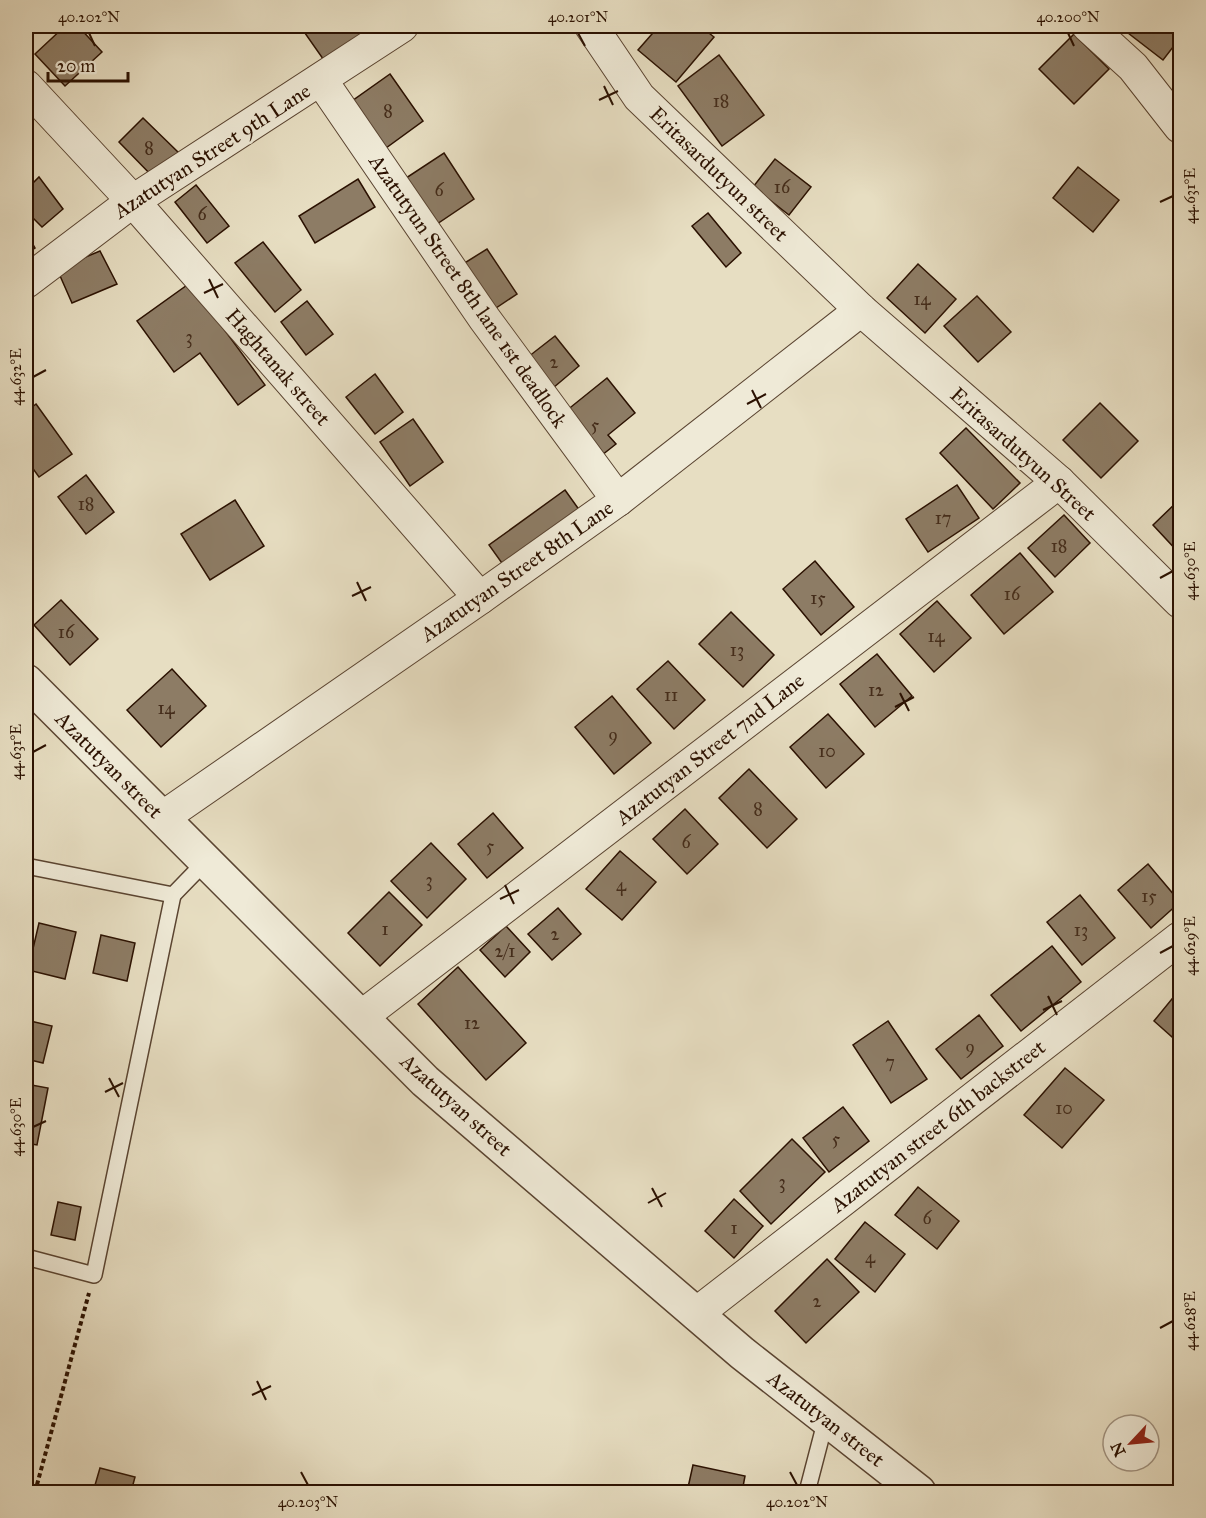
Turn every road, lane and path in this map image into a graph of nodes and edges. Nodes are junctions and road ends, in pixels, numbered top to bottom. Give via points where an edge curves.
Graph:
1 (402, 26) edge
2 (591, 26) edge
3 (1088, 26) edge
4 (321, 80) junction
5 (26, 86) edge
6 (1180, 127) edge
7 (133, 201) junction
8 (26, 282) edge
9 (861, 310) junction
10 (1059, 482) junction
11 (618, 500) junction
12 (480, 598) junction
13 (1180, 602) edge
14 (26, 681) edge
15 (162, 818) junction
16 (206, 861) junction
17 (26, 866) edge
18 (173, 895) junction
19 (1180, 938) edge
20 (362, 1017) junction
21 (26, 1257) edge
22 (94, 1275) junction
23 (696, 1314) junction
24 (825, 1419) junction
25 (35, 1492) edge
26 (807, 1492) edge
27 (919, 1492) edge

1 - 4 street, Azatutyan Street 9th Lane
2 - 9 street, Eritasardutyun street via 639,97
3 - 6 street via 1133,67
4 - 7 street, Azatutyan Street 9th Lane
4 - 11 street, Azatutyun Street 8th lane 1st deadlock via 484,318
5 - 7 street, Haghtanak street
7 - 8 street, Azatutyan Street 9th Lane
7 - 12 street, Haghtanak street
9 - 10 street, Eritasardutyun Street
9 - 11 street, Azatutyan Street 8th Lane
10 - 13 street, Eritasardutyun Street
10 - 20 street, Azatutyan Street 7nd Lane
11 - 12 street, Azatutyan Street 8th Lane
12 - 15 street, Azatutyan Street 8th Lane
14 - 15 street, Azatutyan street
15 - 16 street, Azatutyan street
16 - 18 lane
16 - 20 street, Azatutyan street
17 - 18 lane
18 - 22 lane
19 - 23 street, Azatutyan street 6th backstreet
20 - 23 street, Azatutyan street via 425,1081
21 - 22 lane
22 - 25 path
23 - 24 street, Azatutyan street
24 - 26 lane
24 - 27 street, Azatutyan street

